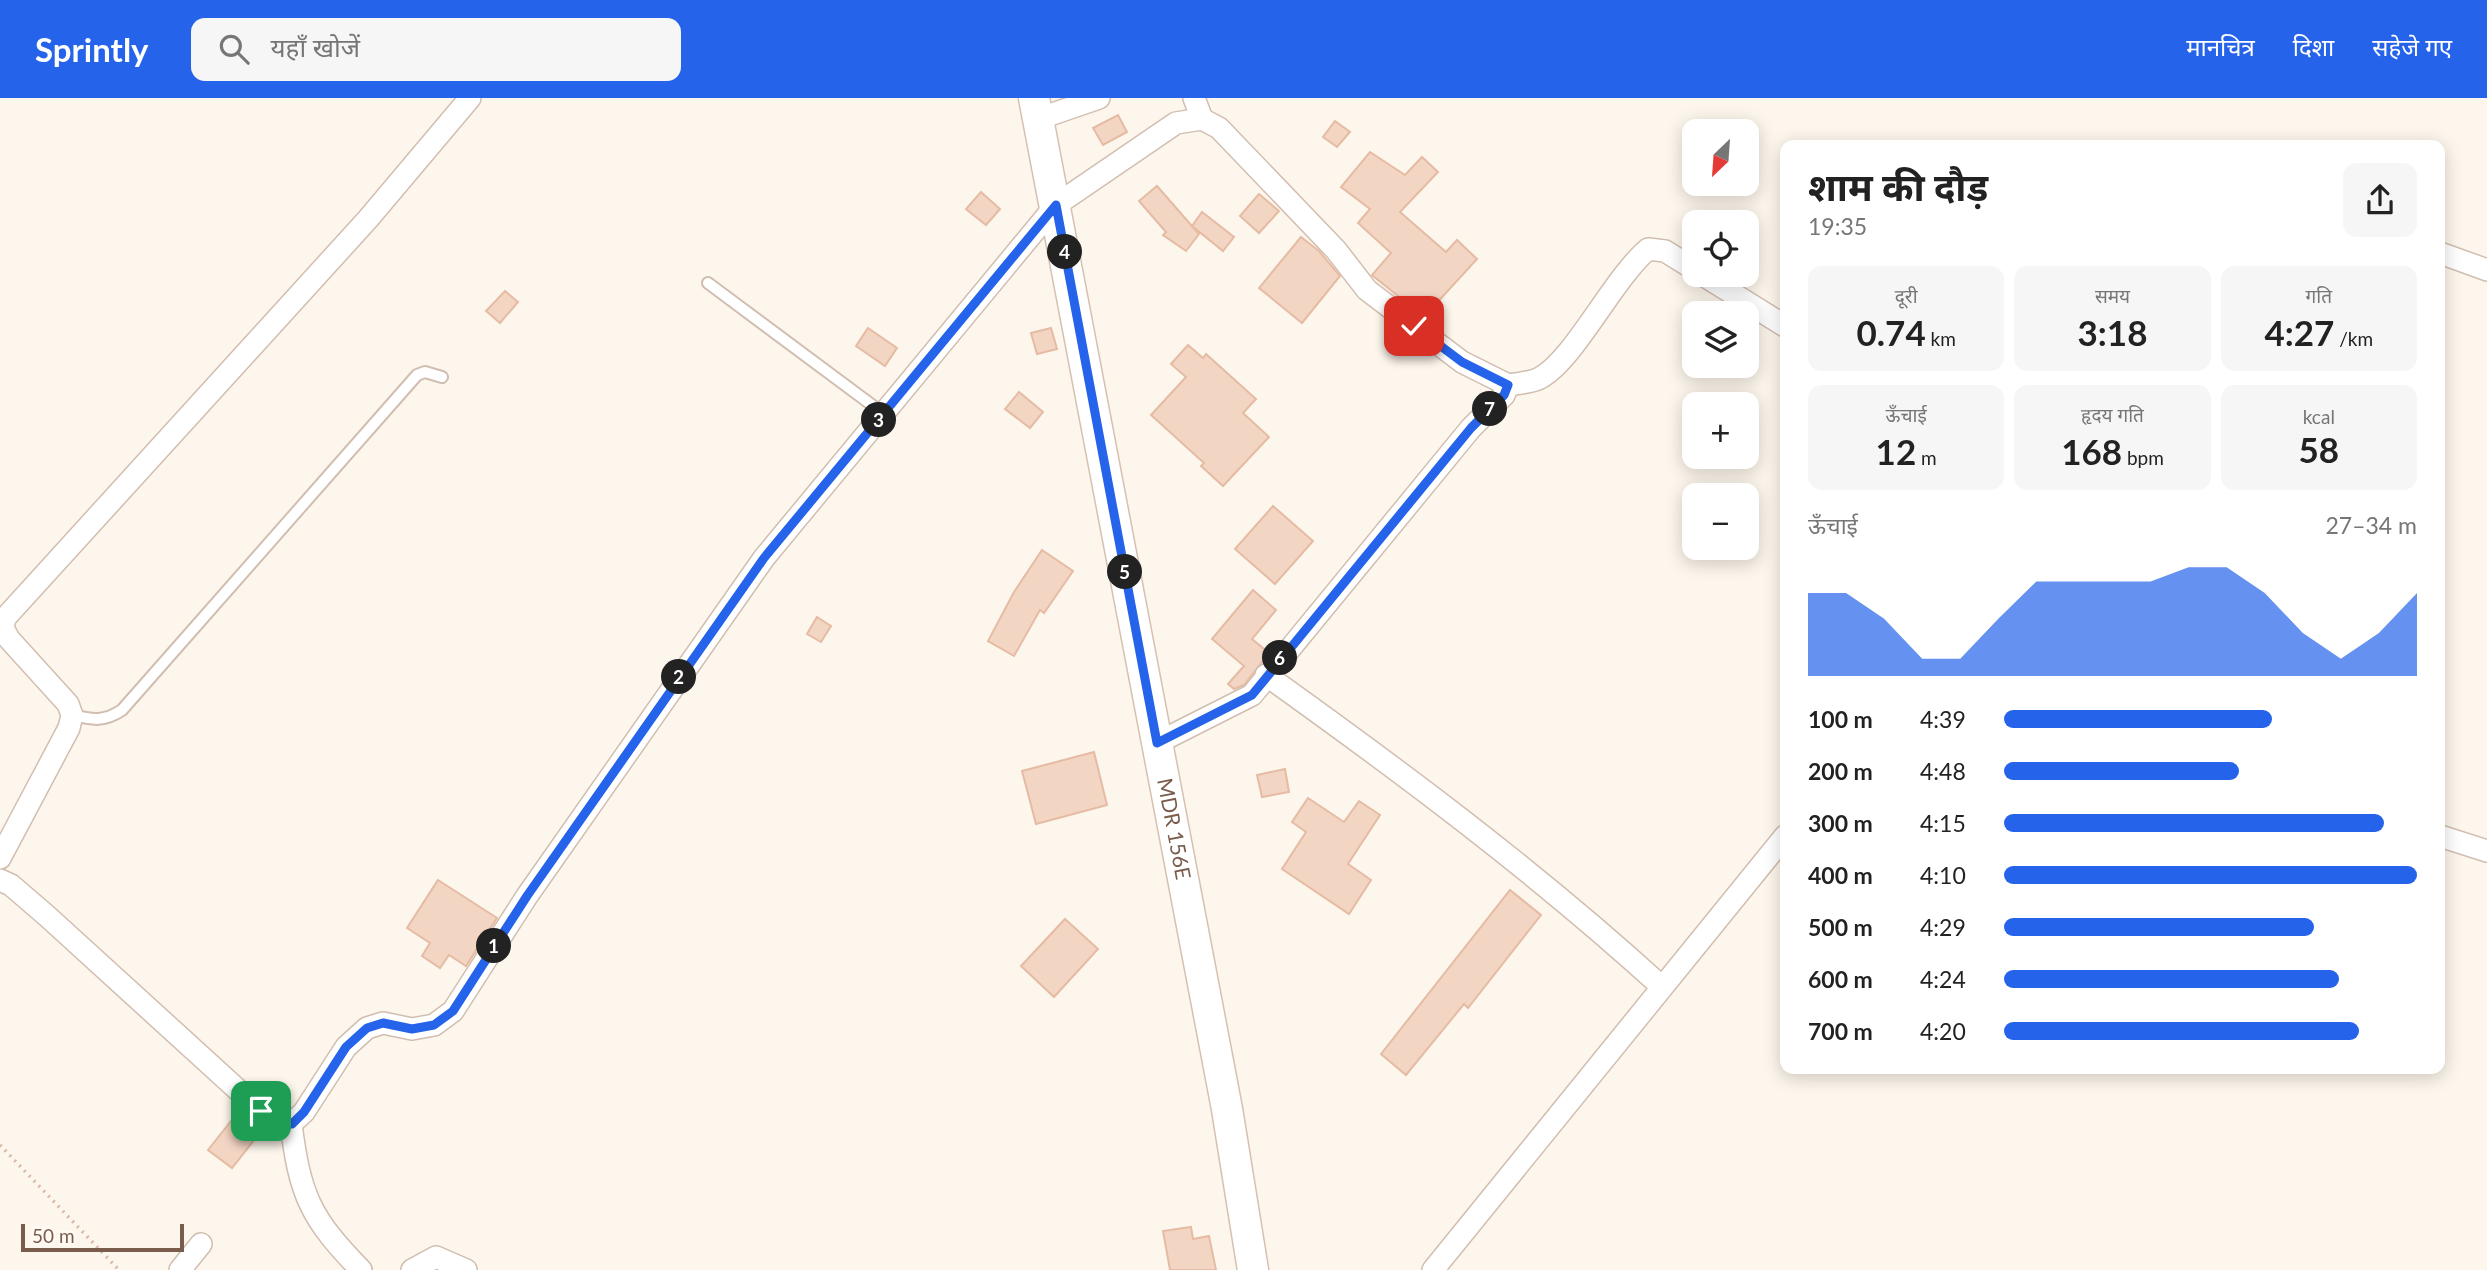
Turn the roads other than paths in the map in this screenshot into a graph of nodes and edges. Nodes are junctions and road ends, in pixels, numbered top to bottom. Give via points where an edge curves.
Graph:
1 (470, 98) edge
2 (1099, 98) edge
3 (1194, 98) edge
4 (1036, 109) edge
5 (1202, 119) junction
6 (1056, 205) junction
7 (2445, 255) edge
8 (1682, 262) edge
9 (2487, 270) edge
10 (708, 283) dead end
11 (1722, 287) edge
12 (1780, 323) edge
13 (442, 377) dead end
14 (1508, 385) junction
15 (884, 414) junction
16 (2, 627) edge
17 (1266, 675) junction
18 (72, 715) junction
19 (1157, 743) junction
20 (2445, 838) edge
21 (1780, 842) edge
22 (2487, 851) edge
23 (0, 858) edge
24 (0, 880) edge
25 (1662, 987) junction
26 (292, 1124) junction
27 (201, 1244) dead end
28 (180, 1270) edge
29 (360, 1270) edge
30 (412, 1270) edge
31 (466, 1270) edge
32 (1253, 1270) edge
33 (1433, 1270) edge

1 - 16 street via 368,219 13,608
2 - 4 street
3 - 5 street
4 - 6 main road, MDR 156E
5 - 6 street via 1176,123
5 - 14 street via 1237,146 1336,250 1367,290 1462,362
6 - 15 street
6 - 19 main road, MDR 156E
7 - 9 street
8 - 14 street via 1665,251 1648,249 1604,299 1553,370 1537,380
10 - 15 lane
11 - 12 street
13 - 18 lane via 425,372 417,375 122,710 98,721
14 - 17 street
15 - 26 street via 764,558 527,896 453,1011 434,1025 412,1029 383,1023 367,1028 346,1047
16 - 18 street via 68,704
17 - 19 street via 1252,695
17 - 25 street via 1434,796
18 - 23 street
19 - 32 main road, MDR 156E
20 - 22 street
21 - 25 street
24 - 26 street via 47,916 261,1111 276,1122
25 - 33 street
26 - 29 street via 307,1201 334,1242
27 - 28 street
30 - 31 street via 436,1257

